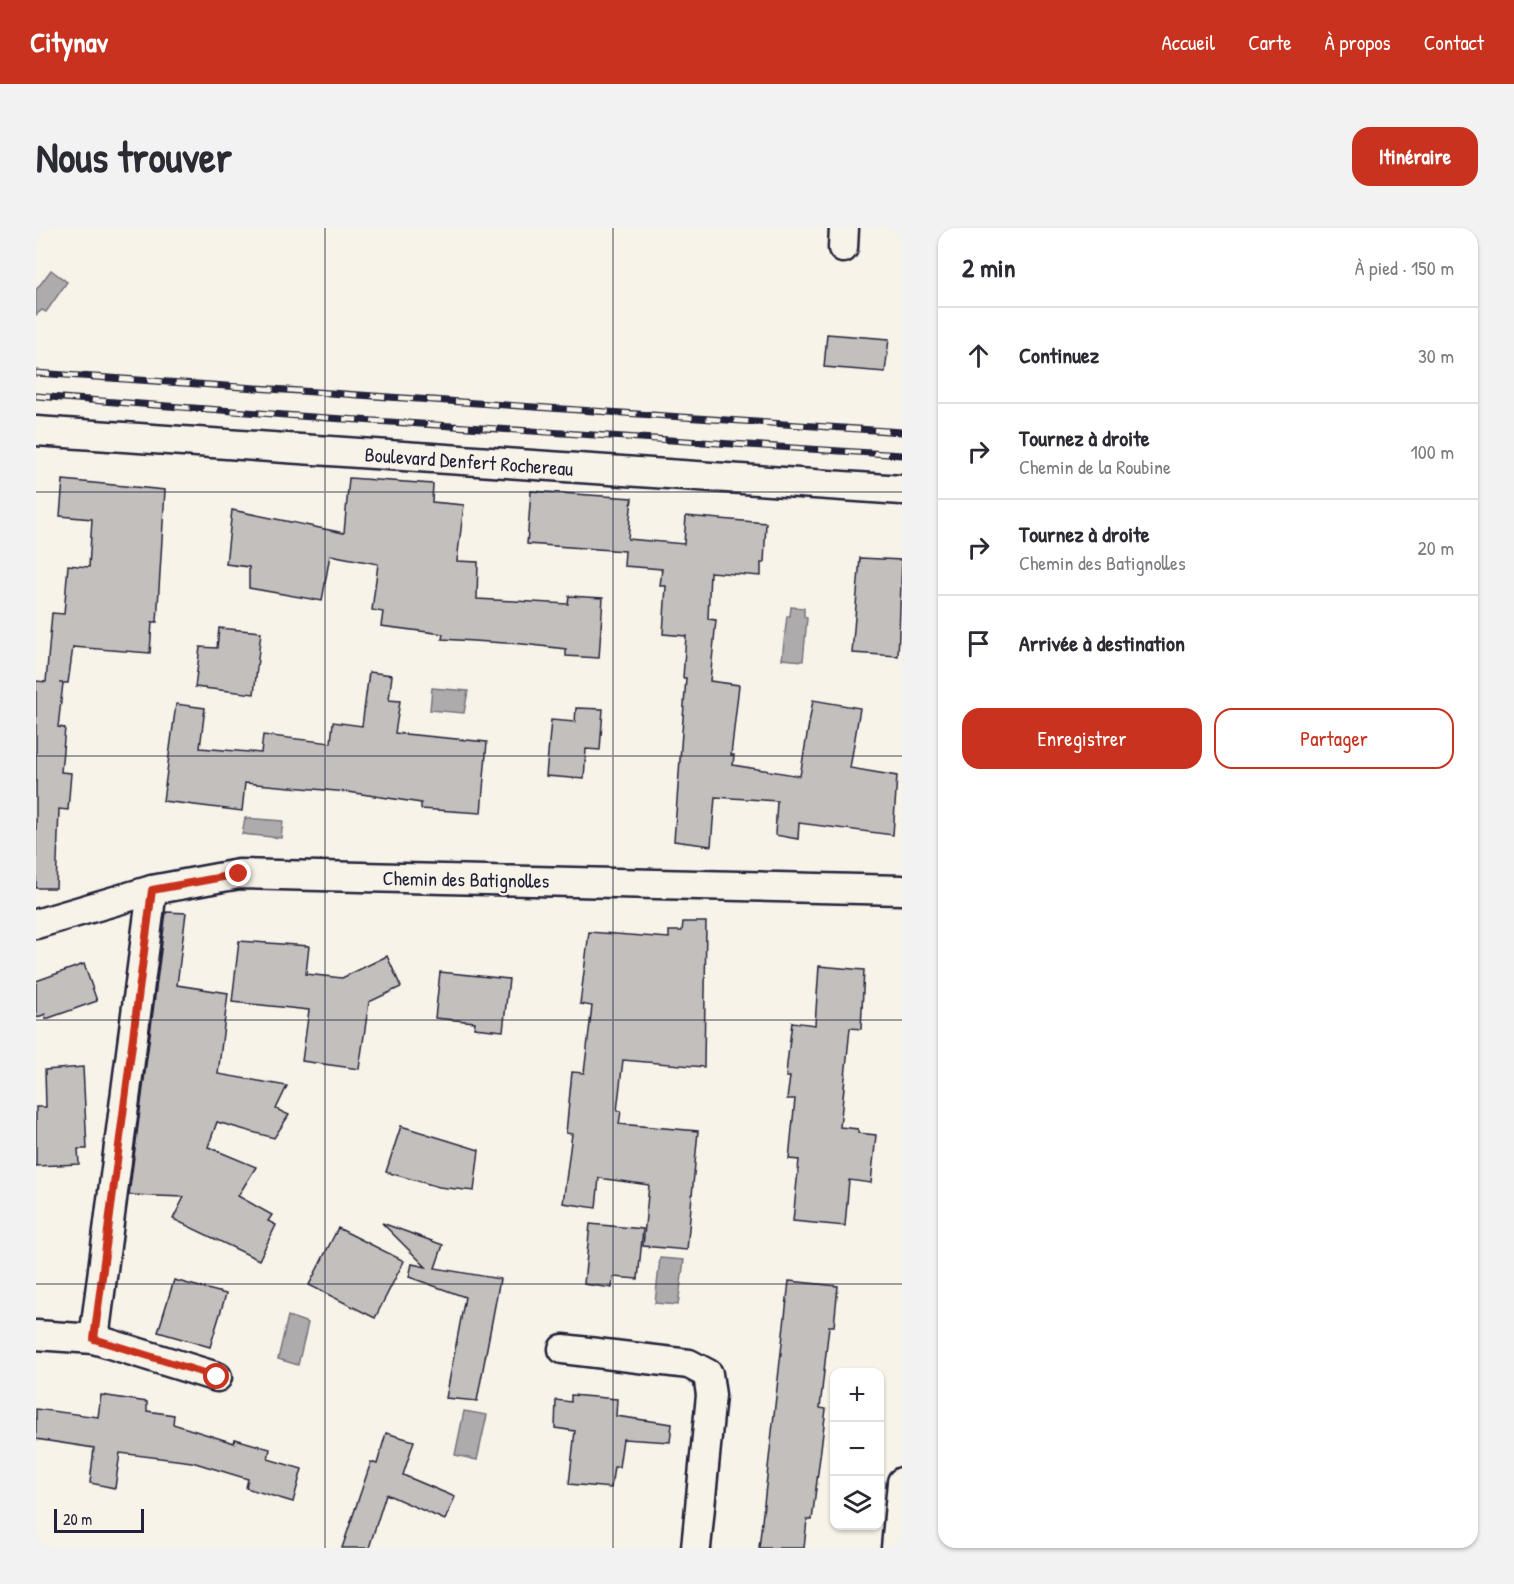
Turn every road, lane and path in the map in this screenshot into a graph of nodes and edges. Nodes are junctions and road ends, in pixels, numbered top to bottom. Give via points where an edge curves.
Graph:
1 (36, 431) edge
2 (902, 490) edge
3 (152, 890) junction
4 (902, 890) edge
5 (36, 924) edge
6 (36, 1335) edge
7 (94, 1339) junction
8 (563, 1349) dead end
9 (217, 1377) dead end
10 (902, 1482) edge
11 (696, 1548) edge
12 (896, 1548) edge

1 - 2 street, Boulevard Denfert Rochereau
3 - 4 street, Chemin des Batignolles via 239,874
3 - 5 street, Chemin des Batignolles
3 - 7 street
6 - 7 street
7 - 9 street
8 - 11 street via 689,1364 708,1374 711,1395
10 - 12 street

